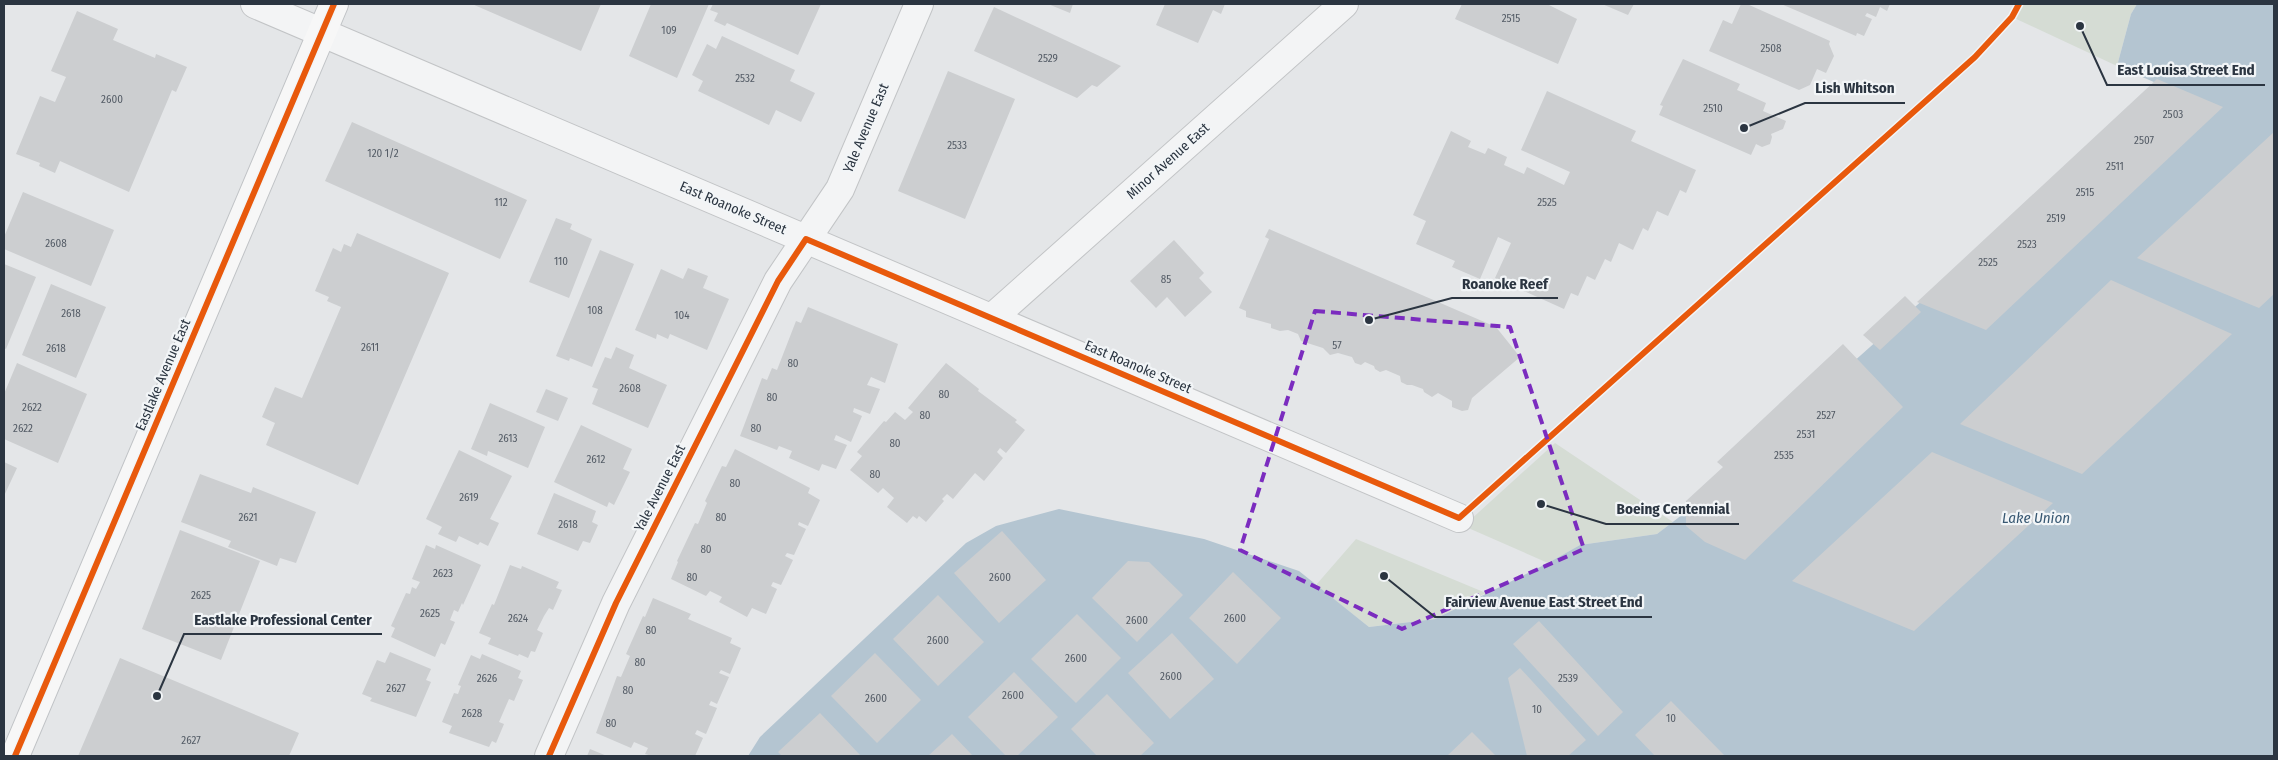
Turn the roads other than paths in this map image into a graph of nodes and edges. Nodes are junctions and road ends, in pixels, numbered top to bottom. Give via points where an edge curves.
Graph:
1 (255, 4) edge
2 (334, 4) edge
3 (919, 4) edge
4 (1344, 4) edge
5 (322, 33) junction
6 (806, 239) junction
7 (992, 318) junction
8 (1459, 518) dead end
9 (15, 756) edge
10 (550, 756) edge

1 - 5 street, East Roanoke Street
2 - 5 main road, Eastlake Avenue East
3 - 6 street, Yale Avenue East via 840,189
4 - 7 street, Minor Avenue East
5 - 6 street, East Roanoke Street
5 - 9 main road, Eastlake Avenue East
6 - 7 street, East Roanoke Street
6 - 10 street, Yale Avenue East via 778,281 616,603
7 - 8 street, East Roanoke Street

